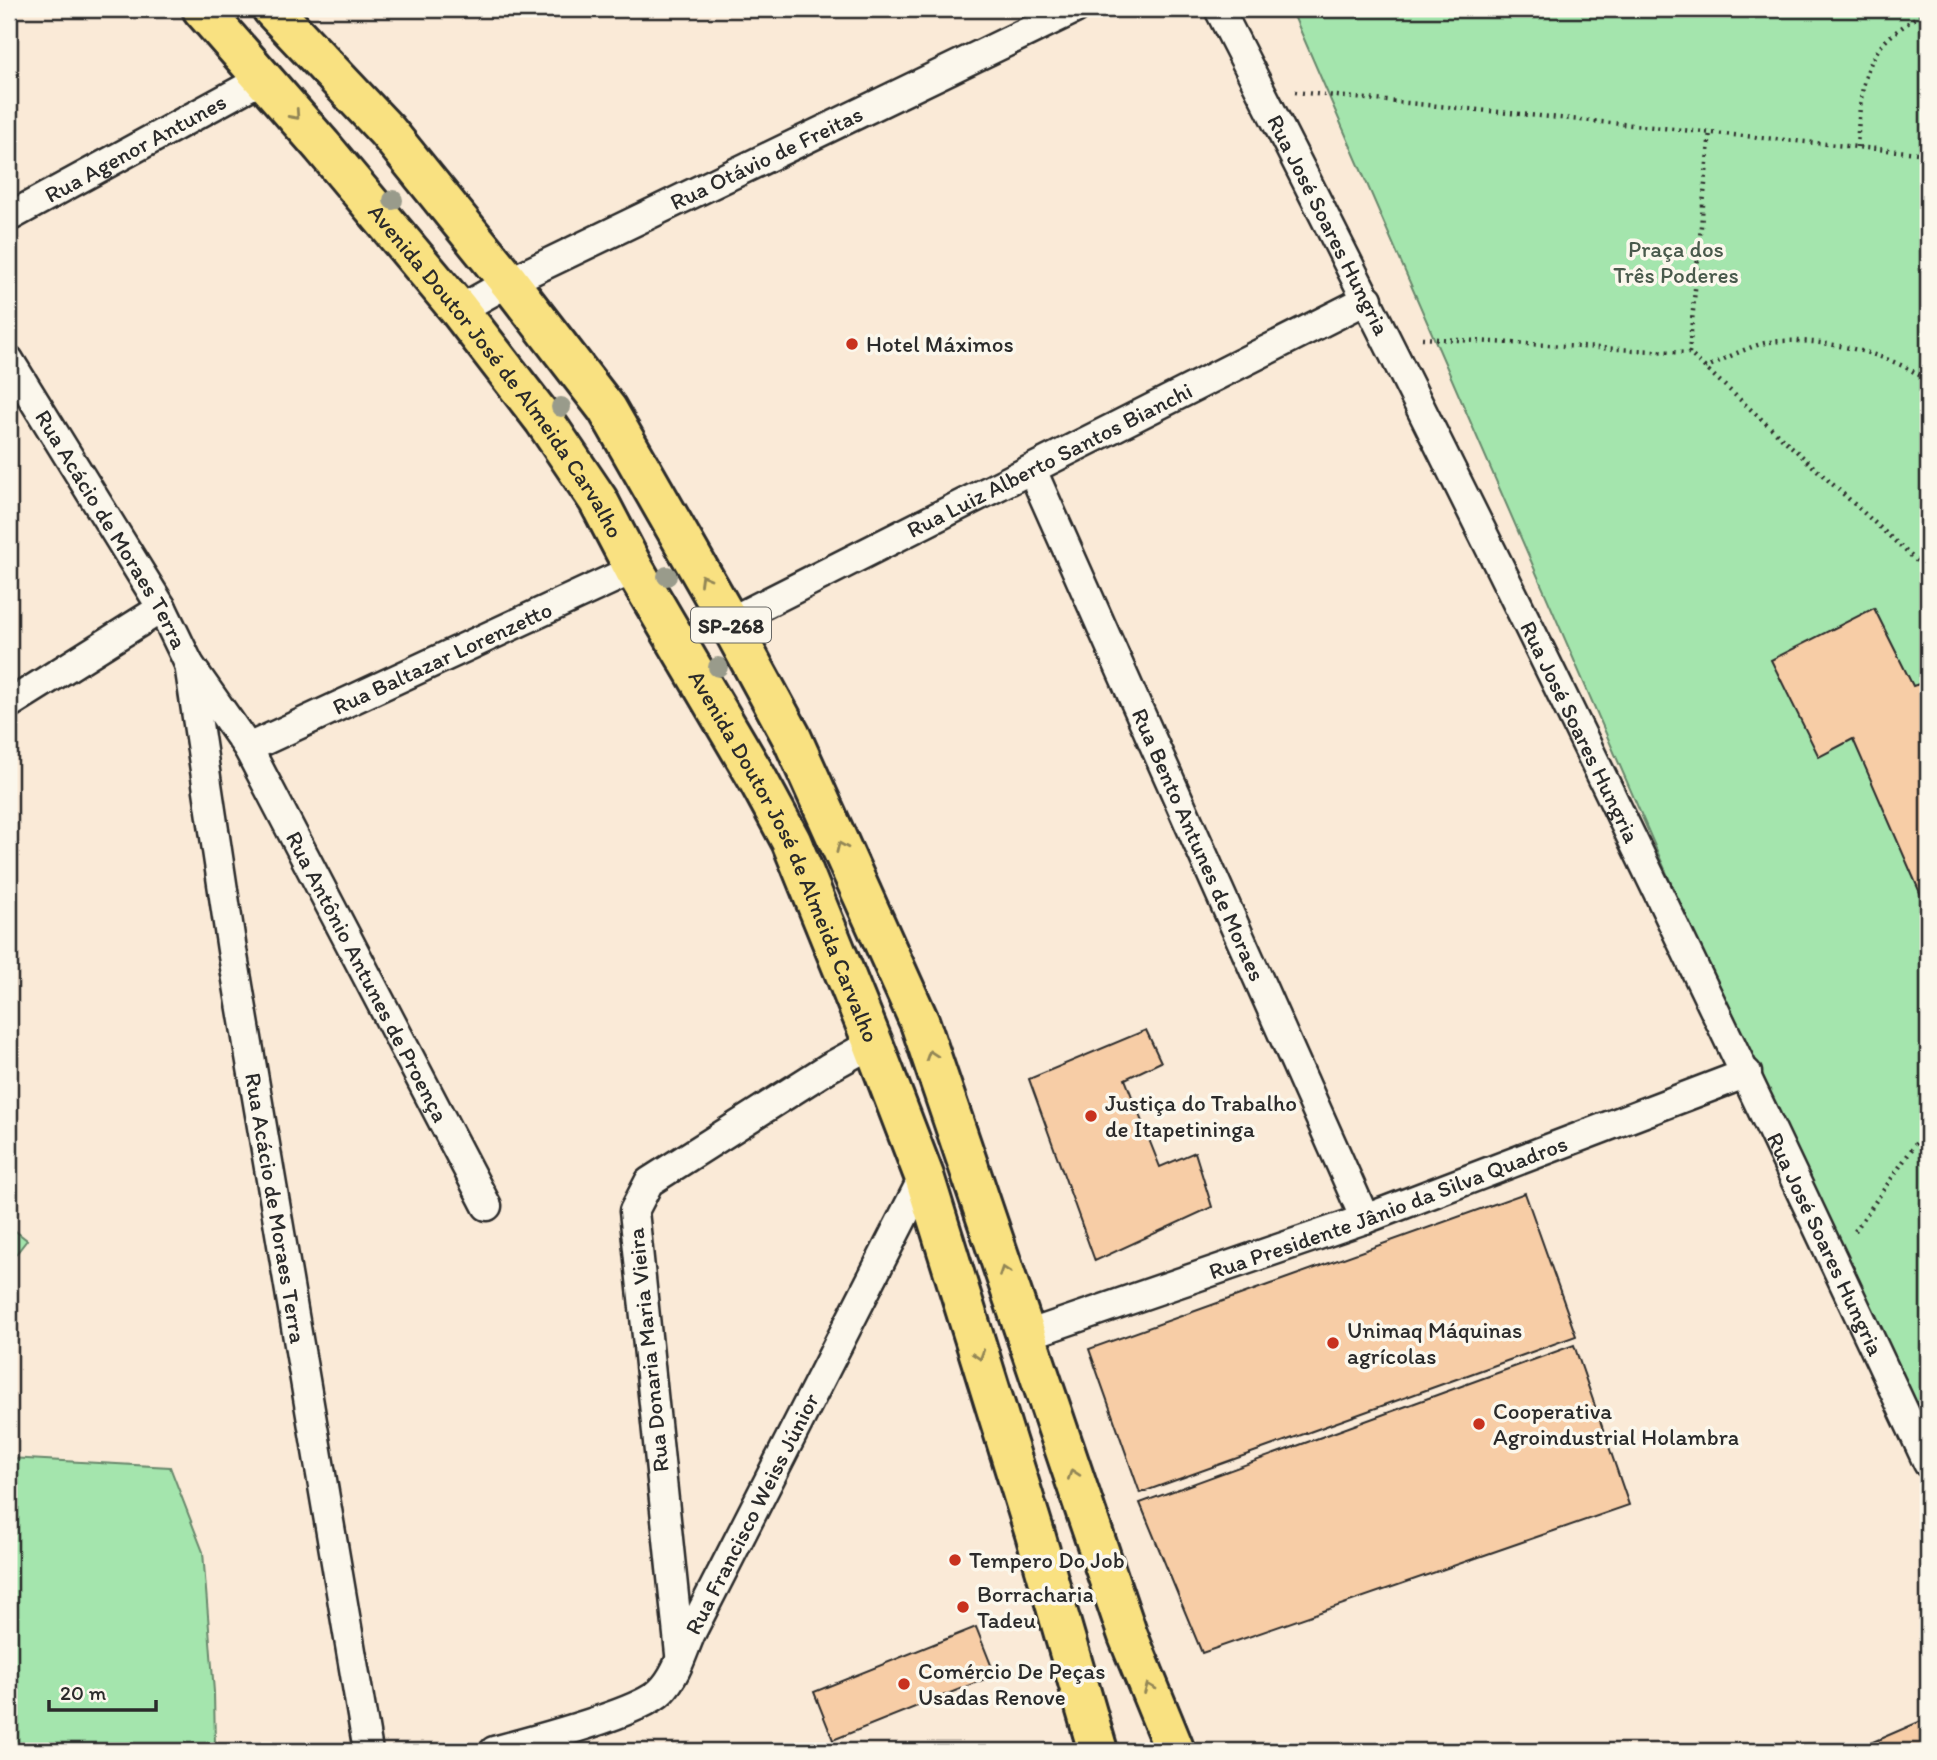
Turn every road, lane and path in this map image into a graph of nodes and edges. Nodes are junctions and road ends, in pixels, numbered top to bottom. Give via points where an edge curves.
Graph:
1 (202, 9) edge
2 (272, 9) edge
3 (1075, 9) edge
4 (1219, 9) edge
5 (1928, 9) edge
6 (262, 79) junction
7 (1260, 89) junction
8 (1710, 131) junction
9 (1857, 146) junction
10 (1928, 154) edge
11 (9, 217) edge
12 (509, 282) junction
13 (1368, 299) junction
14 (459, 310) junction
15 (1386, 336) junction
16 (1689, 354) junction
17 (9, 360) edge
18 (1705, 368) junction
19 (1928, 381) edge
20 (1032, 470) junction
21 (1921, 565) dead end
22 (634, 569) junction
23 (162, 608) junction
24 (729, 622) junction
25 (189, 664) junction
26 (9, 704) edge
27 (248, 748) junction
28 (873, 1043) junction
29 (1747, 1073) junction
30 (1928, 1126) edge
31 (924, 1176) junction
32 (487, 1206) dead end
33 (1365, 1219) junction
34 (1834, 1260) junction
35 (1027, 1335) junction
36 (1928, 1463) edge
37 (680, 1658) junction
38 (368, 1751) edge
39 (494, 1751) edge
40 (1098, 1751) edge
41 (1175, 1751) edge

1 - 6 main road, Avenida Doutor José de Almeida Carvalho / SP-268
2 - 12 main road, SP-268 via 387,131
3 - 12 street, Rua Otávio de Freitas
4 - 7 street, Rua José Soares Hungria
5 - 9 path via 1890,36 1872,62 1862,87
6 - 11 street, Rua Agenor Antunes
6 -> 14 main road, Avenida Doutor José de Almeida Carvalho / SP-268
7 - 8 path
7 - 13 street, Rua José Soares Hungria
8 - 9 path
8 - 16 path
9 - 10 path
12 - 14 street, Rua Otávio de Freitas
24 -> 12 main road, SP-268 via 607,409
13 - 15 street, Rua José Soares Hungria
13 - 20 street, Rua Luiz Alberto Santos Bianchi
14 - 22 main road, Avenida Doutor José de Almeida Carvalho / SP-268 via 590,488
15 - 16 path
15 - 29 street, Rua José Soares Hungria
16 - 18 path
17 - 23 street, Rua Acácio de Moraes Terra
18 - 19 path via 1769,342 1814,342 1876,354
18 - 21 path
20 - 24 street, Rua Luiz Alberto Santos Bianchi
20 - 33 street, Rua Bento Antunes de Moraes
22 - 27 street, Rua Baltazar Lorenzetto
22 - 28 main road, Avenida Doutor José de Almeida Carvalho / SP-268 via 791,841
23 - 25 street, Rua Acácio de Moraes Terra
23 - 26 street
35 -> 24 main road, SP-268 via 920,1023 791,736
25 - 27 street, Rua Acácio de Moraes Terra
25 - 38 street, Rua Acácio de Moraes Terra via 232,950
27 - 32 street, Rua Antônio Antunes de Proença
28 - 31 main road, Avenida Doutor José de Almeida Carvalho / SP-268
28 - 37 street, Rua Donaria Maria Vieira via 649,1182 634,1211
29 - 33 street, Rua Presidente Jânio da Silva Quadros
29 - 34 street, Rua José Soares Hungria
30 - 34 path
31 - 37 street, Rua Francisco Weiss Júnior
31 -> 40 main road, Avenida Doutor José de Almeida Carvalho / SP-268
33 - 35 street, Rua Presidente Jânio da Silva Quadros
34 - 36 street, Rua José Soares Hungria
41 -> 35 main road, SP-268 via 1128,1636
37 - 39 street, Rua Francisco Weiss Júnior via 674,1675 659,1693 625,1711

